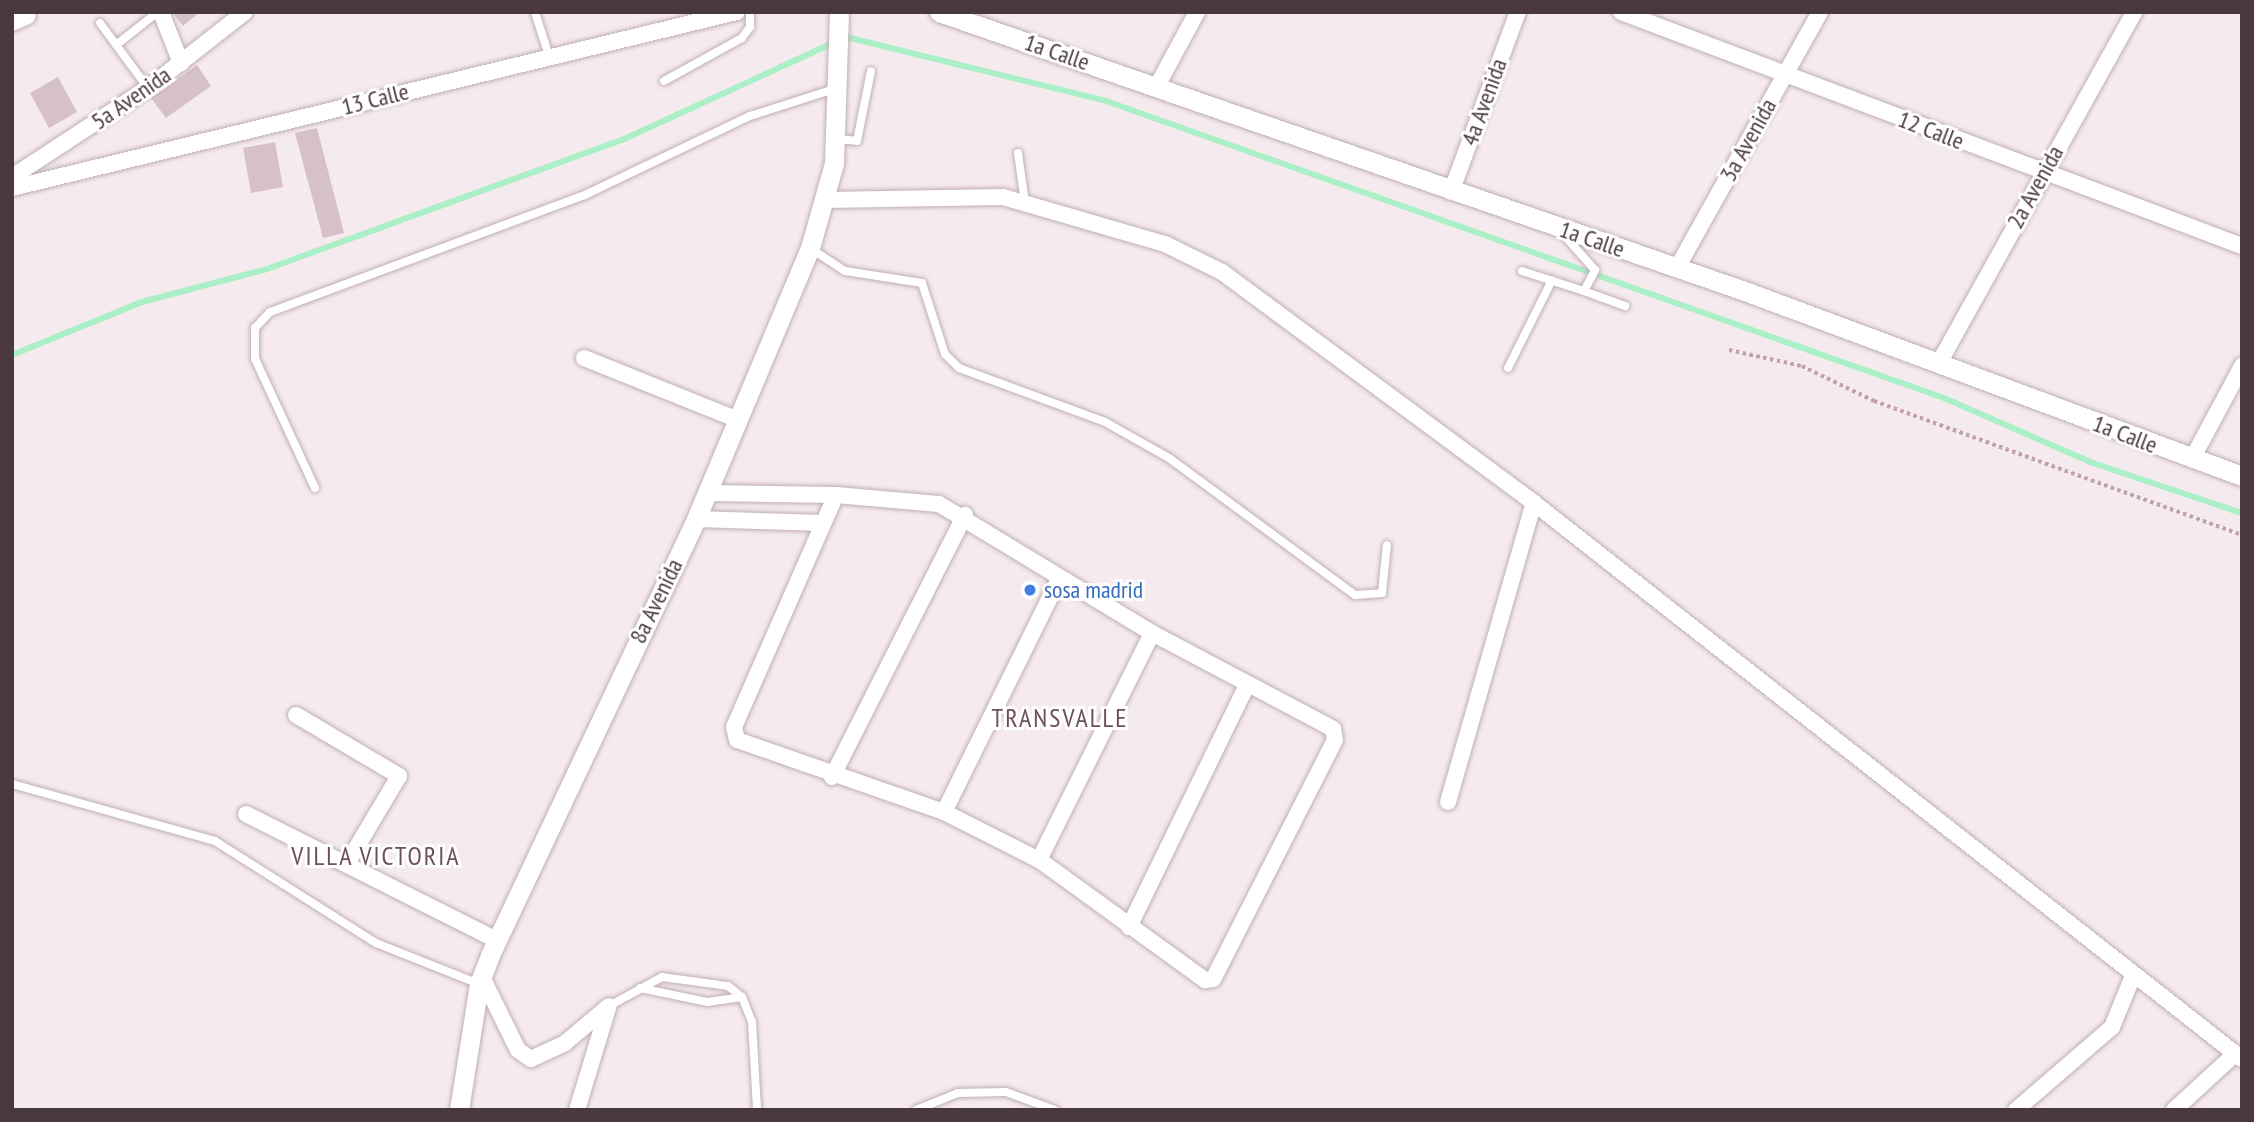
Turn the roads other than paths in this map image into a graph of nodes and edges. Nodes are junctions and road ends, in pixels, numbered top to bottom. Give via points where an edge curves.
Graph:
1 (159, 12) edge
2 (245, 12) edge
3 (535, 12) edge
4 (737, 12) edge
5 (750, 12) edge
6 (939, 12) edge
7 (1197, 12) edge
8 (1518, 12) edge
9 (1621, 12) edge
10 (1820, 12) edge
11 (2134, 12) edge
12 (28, 16) dead end
13 (839, 18) edge
14 (12, 23) edge
15 (100, 23) dead end
16 (116, 45) junction
17 (549, 56) junction
18 (181, 63) junction
19 (871, 71) dead end
20 (1784, 75) junction
21 (840, 79) junction
22 (664, 81) dead end
23 (1157, 86) junction
24 (148, 88) junction
25 (836, 139) junction
26 (1018, 153) dead end
27 (2043, 173) junction
28 (12, 177) edge
29 (12, 188) edge
30 (1451, 192) junction
31 (825, 200) junction
32 (1025, 203) junction
33 (1557, 228) junction
34 (2242, 246) edge
35 (810, 248) junction
36 (1677, 268) junction
37 (1522, 271) dead end
38 (1552, 280) junction
39 (1586, 288) junction
40 (1625, 306) dead end
41 (584, 358) dead end
42 (1938, 363) junction
43 (2242, 366) edge
44 (1508, 368) dead end
45 (738, 420) junction
46 (2192, 459) junction
47 (2242, 476) edge
48 (314, 488) dead end
49 (707, 492) junction
50 (836, 495) junction
51 (1534, 503) junction
52 (965, 515) junction
53 (696, 519) junction
54 (822, 523) junction
55 (1387, 545) dead end
56 (1059, 579) junction
57 (1152, 633) junction
58 (1247, 685) junction
59 (296, 715) dead end
60 (832, 777) junction
61 (12, 784) edge
62 (1448, 802) dead end
63 (944, 812) junction
64 (246, 814) dead end
65 (1038, 860) junction
66 (348, 862) junction
67 (1129, 927) junction
68 (497, 940) junction
69 (2133, 976) junction
70 (481, 982) junction
71 (640, 988) junction
72 (742, 997) junction
73 (608, 1006) junction
74 (2238, 1056) edge
75 (460, 1110) edge
76 (577, 1110) edge
77 (757, 1110) edge
78 (916, 1110) edge
79 (1055, 1110) edge
80 (2016, 1110) edge
81 (2174, 1110) edge

1 - 16 lane
1 - 18 street
2 - 18 street, 5a Avenida
3 - 17 lane
4 - 17 street, 13 Calle
5 - 22 lane via 750,27 741,38
6 - 23 street, 1a Calle
7 - 23 street
8 - 30 street, 4a Avenida
9 - 20 street, 12 Calle
10 - 20 street, 3a Avenida
11 - 27 street, 2a Avenida
12 - 14 street
13 - 21 street, 8a Avenida
15 - 16 lane
16 - 24 lane
17 - 29 street, 13 Calle
18 - 24 street, 5a Avenida
19 - 25 lane via 857,141
20 - 27 street, 12 Calle
20 - 36 street, 3a Avenida
21 - 25 street, 8a Avenida
21 - 48 lane via 750,116 585,195 270,312 255,328 256,359
23 - 30 street, 1a Calle
24 - 28 street, 5a Avenida
25 - 31 street, 8a Avenida
26 - 32 lane
27 - 34 street, 12 Calle
27 - 42 street, 2a Avenida
30 - 33 street, 1a Calle
31 - 32 street via 978,195
31 - 35 street, 8a Avenida
32 - 51 street via 1165,244 1222,272
33 - 36 street, 1a Calle
33 - 39 lane via 1595,270
35 - 45 street, 8a Avenida
35 - 55 lane via 845,271 922,283 945,354 959,368 1105,422 1158,452 1355,595 1382,593
36 - 42 street, 1a Calle
37 - 38 lane
38 - 39 lane
38 - 44 lane
39 - 40 lane
41 - 45 street
42 - 46 street, 1a Calle
43 - 46 street
45 - 49 street, 8a Avenida
46 - 47 street, 1a Calle
49 - 50 street
49 - 53 street, 8a Avenida
50 - 52 street via 939,504
50 - 54 street
51 - 62 street
51 - 69 street
52 - 56 street
52 - 60 street
53 - 54 street
53 - 68 street, 8a Avenida
54 - 60 street via 733,733 737,740
56 - 57 street
56 - 63 street
57 - 58 street
57 - 65 street
58 - 67 street
58 - 67 street via 1333,729 1335,740 1213,979 1205,980
59 - 66 street via 399,776
60 - 63 street
61 - 70 lane via 215,841 376,943
63 - 65 street
64 - 66 street
65 - 67 street
66 - 68 street
68 - 70 street, 8a Avenida
69 - 74 street
69 - 80 street via 2112,1027
70 - 73 street via 518,1050 531,1059 565,1043
70 - 75 street, 8a Avenida
71 - 72 lane via 707,1002
71 - 72 lane via 684,977 728,986
71 - 73 lane
72 - 77 lane via 752,1022
73 - 76 street
74 - 81 street
78 - 79 lane via 958,1093 1006,1092

